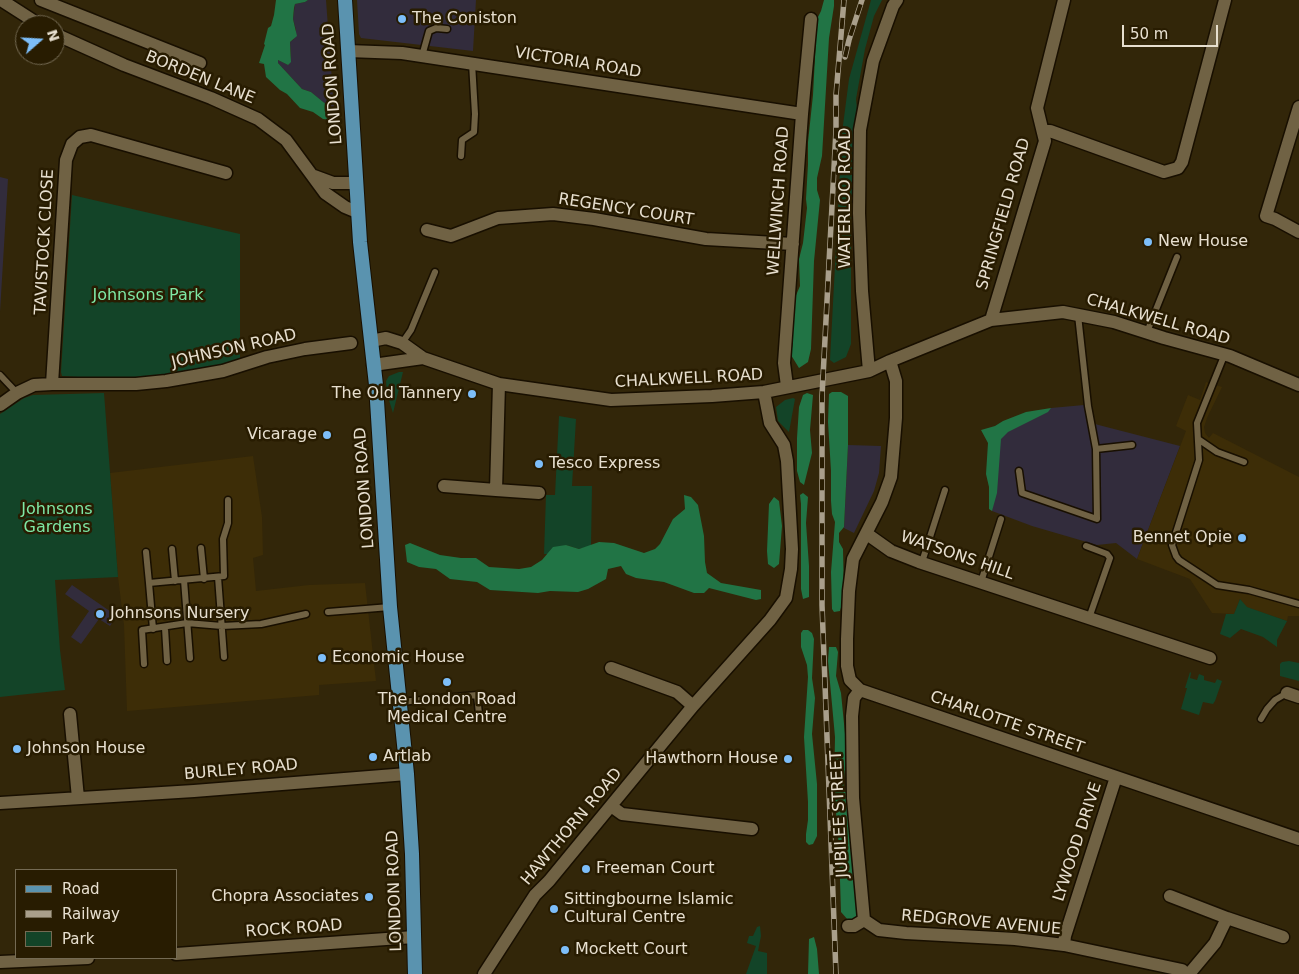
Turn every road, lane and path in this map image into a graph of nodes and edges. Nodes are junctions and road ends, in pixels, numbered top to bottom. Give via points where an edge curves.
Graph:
1 (1, 0) edge
2 (41, 0) edge
3 (345, 0) edge
4 (897, 0) edge
5 (1064, 0) edge
6 (1225, 0) edge
7 (24, 15) edge
8 (811, 19) dead end
9 (447, 29) dead end
10 (65, 38) edge
11 (348, 51) junction
12 (422, 56) junction
13 (200, 63) dead end
14 (472, 63) junction
15 (1299, 107) edge
16 (802, 114) junction
17 (1043, 131) junction
18 (461, 156) dead end
19 (226, 173) dead end
20 (314, 176) junction
21 (356, 183) junction
22 (357, 212) junction
23 (427, 230) dead end
24 (1299, 232) edge
25 (793, 244) junction
26 (1177, 257) dead end
27 (434, 272) dead end
28 (1078, 314) junction
29 (991, 320) junction
30 (1147, 332) junction
31 (371, 341) junction
32 (351, 343) dead end
33 (402, 343) junction
34 (1224, 356) junction
35 (422, 358) junction
36 (890, 360) junction
37 (373, 365) junction
38 (869, 371) junction
39 (0, 375) edge
40 (52, 384) junction
41 (499, 384) junction
42 (1299, 385) edge
43 (787, 386) junction
44 (764, 392) junction
45 (17, 393) junction
46 (0, 405) edge
47 (1198, 439) junction
48 (1132, 445) dead end
49 (1096, 449) junction
50 (1244, 462) dead end
51 (1019, 470) dead end
52 (444, 486) dead end
53 (496, 490) junction
54 (945, 490) dead end
55 (539, 492) dead end
56 (228, 500) dead end
57 (1001, 519) dead end
58 (867, 534) junction
59 (1086, 546) dead end
60 (172, 548) dead end
61 (201, 548) dead end
62 (146, 552) dead end
63 (922, 562) junction
64 (218, 577) junction
65 (204, 579) junction
66 (184, 580) junction
67 (175, 581) junction
68 (981, 582) junction
69 (149, 583) junction
70 (1299, 604) edge
71 (390, 607) junction
72 (328, 612) dead end
73 (306, 614) dead end
74 (1089, 618) junction
75 (188, 623) junction
76 (222, 626) junction
77 (165, 628) junction
78 (153, 629) junction
79 (224, 656) dead end
80 (190, 658) dead end
81 (1210, 658) dead end
82 (168, 661) dead end
83 (144, 664) dead end
84 (611, 668) dead end
85 (860, 690) junction
86 (1293, 695) edge
87 (400, 702) junction
88 (693, 706) junction
89 (70, 714) dead end
90 (479, 714) dead end
91 (1261, 719) dead end
92 (407, 774) junction
93 (1116, 777) junction
94 (78, 798) junction
95 (0, 803) edge
96 (611, 806) junction
97 (752, 829) dead end
98 (1299, 839) edge
99 (1170, 896) dead end
100 (1227, 918) junction
101 (864, 920) junction
102 (848, 926) dead end
103 (1283, 936) dead end
104 (414, 937) junction
105 (1064, 945) junction
106 (178, 954) edge
107 (66, 959) edge
108 (0, 962) edge
109 (415, 974) edge
110 (484, 974) edge
111 (1187, 974) edge

1 - 7 street
2 - 13 street, BORDEN LANE
3 - 11 main road, LONDON ROAD
4 - 38 street, WATERLOO ROAD via 873,61 860,130 859,213
5 - 17 street, SPRINGFIELD ROAD via 1037,108
6 - 17 street via 1178,168 1164,172 1050,130
8 - 16 street, WELLWINCH ROAD
9 - 12 lane via 429,31
10 - 20 street, BORDEN LANE via 258,119 286,140
11 - 12 street, VICTORIA ROAD
11 - 21 main road, LONDON ROAD
12 - 14 street, VICTORIA ROAD
14 - 16 street, VICTORIA ROAD
14 - 18 lane via 474,132 462,140
15 - 24 street via 1266,216
16 - 25 street, WELLWINCH ROAD
17 - 29 street, SPRINGFIELD ROAD via 1045,141
19 - 40 street, TAVISTOCK CLOSE via 91,135 80,137 72,144 66,160
20 - 21 street via 333,183
20 - 22 street, BORDEN LANE via 325,193
21 - 22 main road, LONDON ROAD
22 - 31 main road, LONDON ROAD
23 - 25 street, REGENCY COURT via 451,236 498,218 553,214 594,218 706,239
25 - 43 street, WELLWINCH ROAD via 784,363
26 - 30 lane
27 - 33 lane via 411,330
28 - 29 street, CHALKWELL ROAD via 1063,312
28 - 30 street, CHALKWELL ROAD
28 - 49 lane
29 - 36 street, CHALKWELL ROAD
30 - 34 street, CHALKWELL ROAD
31 - 33 street, CHALKWELL ROAD via 386,338
31 - 37 main road, LONDON ROAD
32 - 40 street, JOHNSON ROAD via 305,349 223,371 166,381
33 - 35 street, CHALKWELL ROAD
34 - 42 street, CHALKWELL ROAD
34 - 47 lane via 1197,423
35 - 37 street, CHALKWELL ROAD
35 - 41 street, CHALKWELL ROAD
36 - 38 street, CHALKWELL ROAD
36 - 58 street via 896,381 891,477
37 - 71 main road, LONDON ROAD
38 - 43 street, CHALKWELL ROAD
39 - 45 lane
40 - 45 street, JOHNSON ROAD via 34,386
41 - 44 street, CHALKWELL ROAD via 611,400
41 - 53 street
43 - 44 street, CHALKWELL ROAD
44 - 88 street, HAWTHORN ROAD via 770,423 784,446 787,461 792,549 786,598
45 - 46 street, JOHNSON ROAD
47 - 50 lane via 1217,452
47 - 70 lane via 1199,460 1172,544 1176,556 1217,585
48 - 49 lane
49 - 51 lane via 1097,519 1022,494
52 - 53 street
53 - 55 street
54 - 63 lane
56 - 64 lane via 228,523 223,539 224,576
57 - 68 lane
58 - 63 street, WATSONS HILL via 891,551
58 - 85 street via 853,559 849,591 848,673
59 - 74 lane via 1110,558
60 - 67 lane
61 - 65 lane
62 - 69 lane
63 - 68 street, WATSONS HILL
64 - 65 lane
64 - 76 lane
65 - 66 lane
66 - 67 lane
66 - 75 lane
67 - 69 lane
68 - 74 street, WATSONS HILL
69 - 78 lane
71 - 72 lane
71 - 87 main road, LONDON ROAD
73 - 76 lane via 260,624
74 - 81 street, WATSONS HILL
75 - 76 lane
75 - 77 lane
75 - 80 lane
76 - 79 lane
77 - 78 lane
77 - 82 lane
78 - 83 lane via 142,630
84 - 88 street via 677,692
85 - 93 street, CHARLOTTE STREET
85 - 101 street, JUBILEE STREET via 854,698 852,725 853,798
86 - 91 lane via 1275,700
87 - 90 lane via 477,695
87 - 92 main road, LONDON ROAD
88 - 96 street, HAWTHORN ROAD
89 - 94 street
92 - 94 street, BURLEY ROAD
92 - 104 main road, LONDON ROAD
93 - 98 street, CHARLOTTE STREET
93 - 105 street, LYWOOD DRIVE
94 - 95 street, BURLEY ROAD
96 - 97 street via 622,814
96 - 110 street, HAWTHORN ROAD via 535,895
99 - 100 street
100 - 103 street
100 - 111 street via 1215,943
101 - 102 street
101 - 105 street, REDGROVE AVENUE via 879,930
104 - 106 street, ROCK ROAD
104 - 109 main road, LONDON ROAD
105 - 111 street, REDGROVE AVENUE via 1182,970
107 - 108 street

